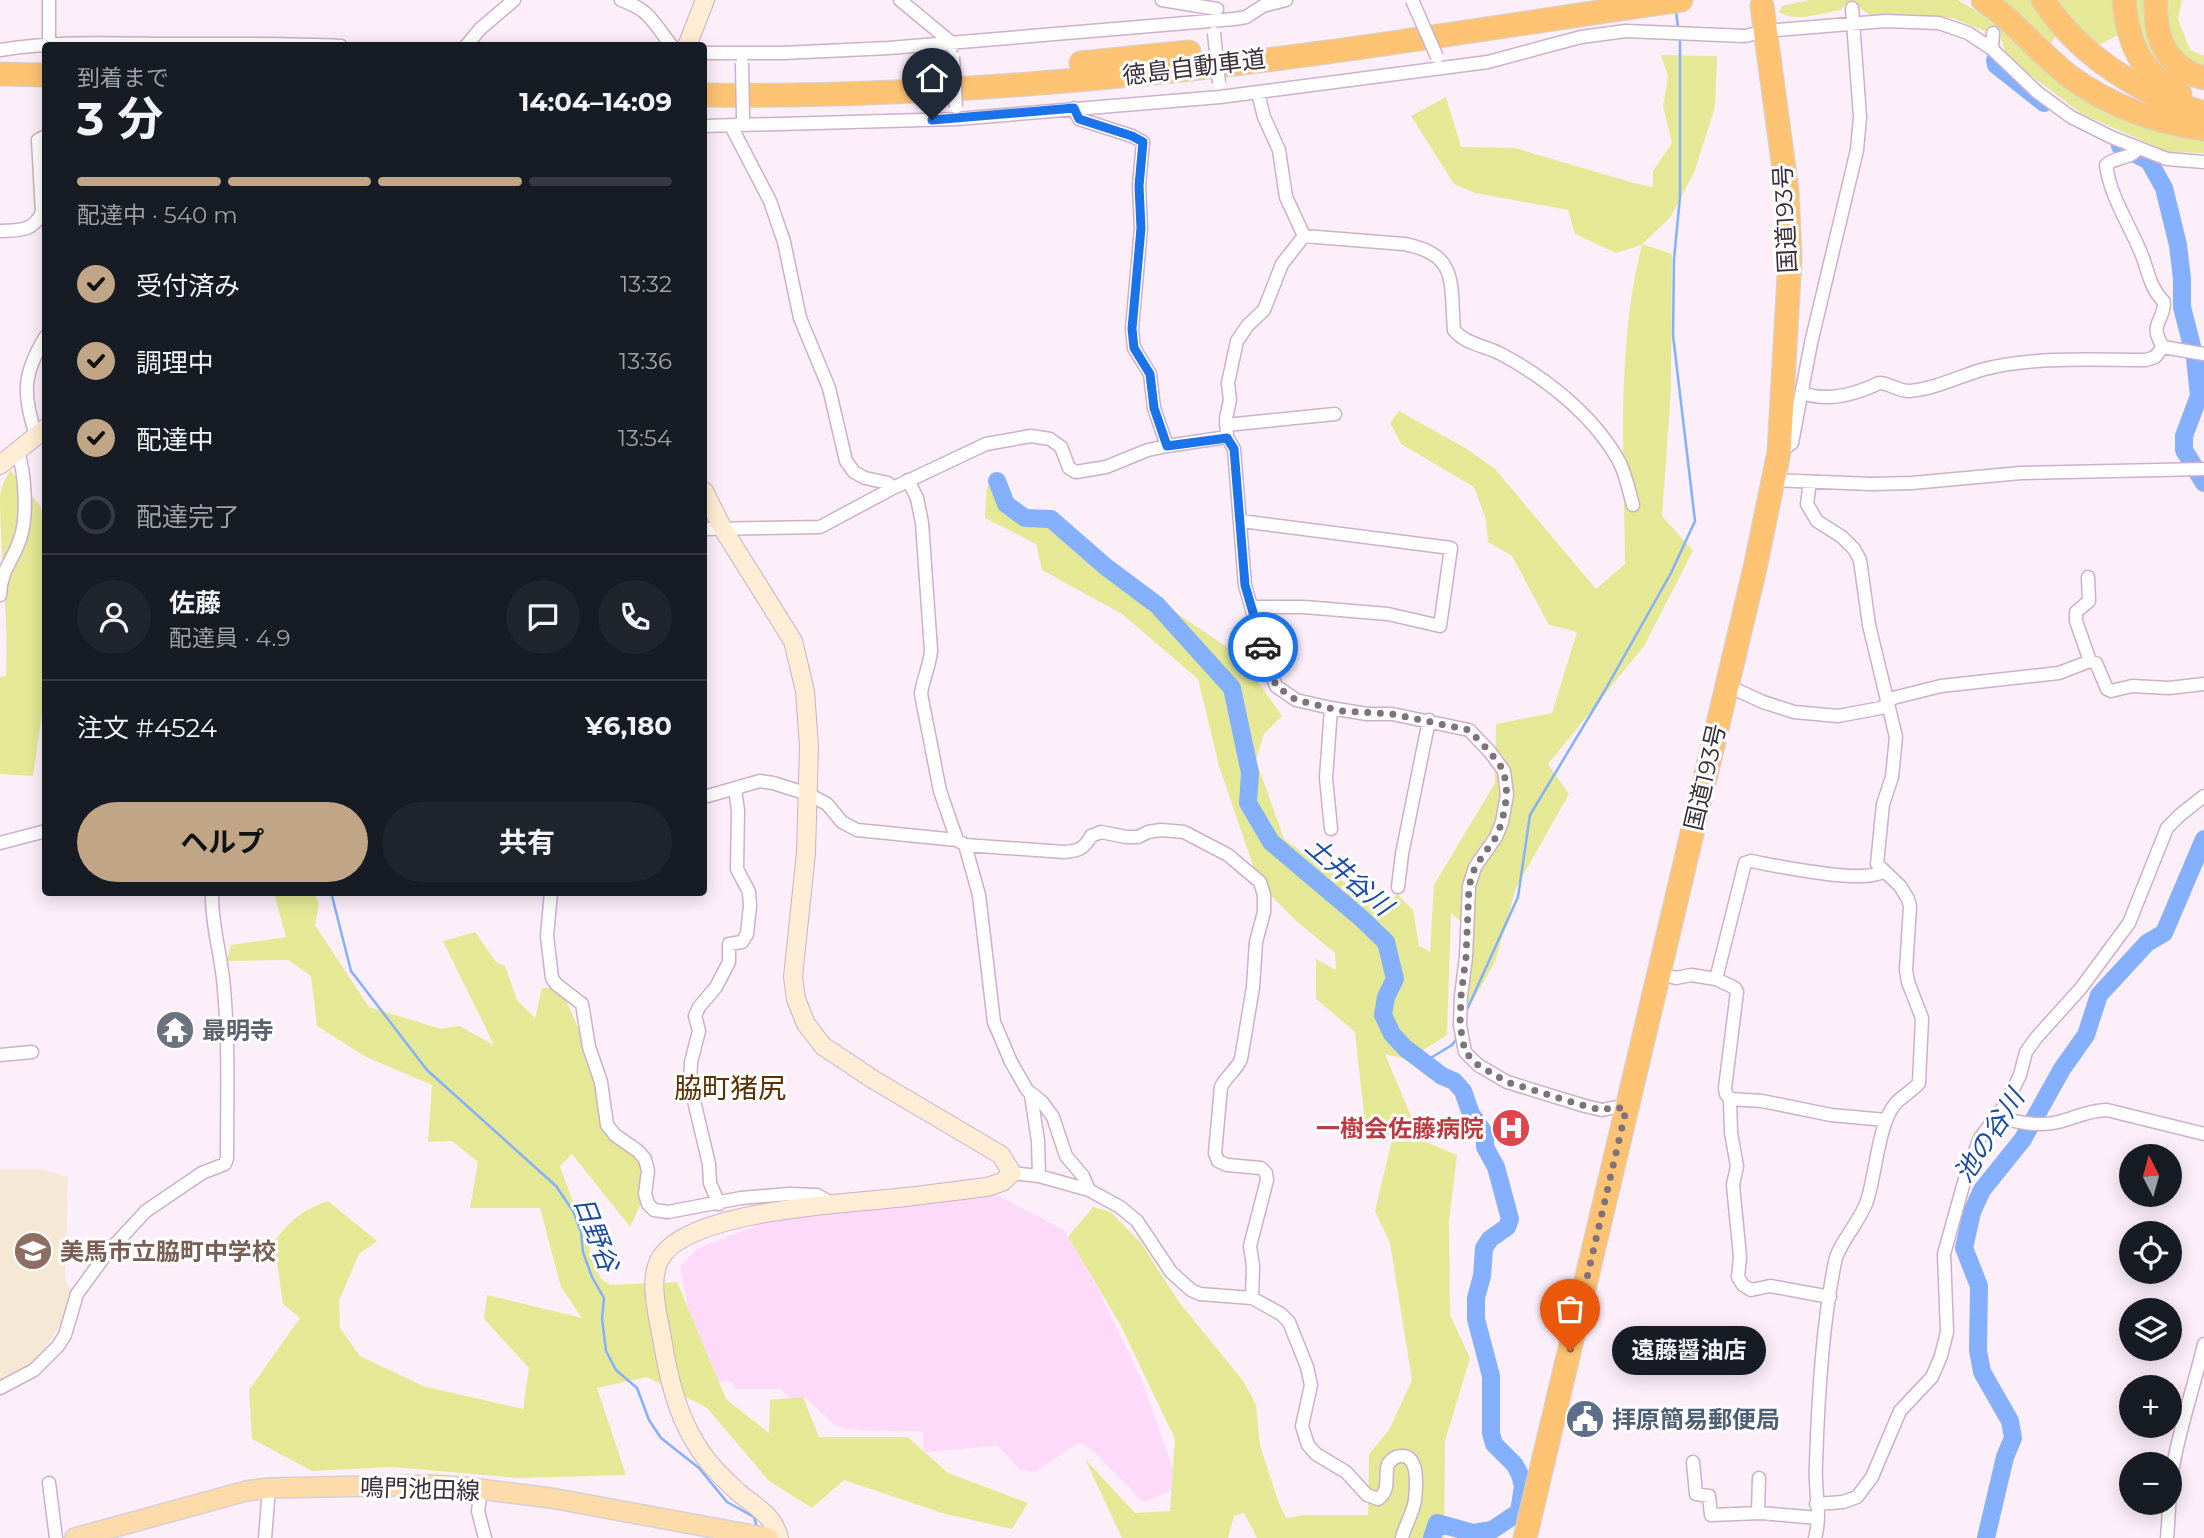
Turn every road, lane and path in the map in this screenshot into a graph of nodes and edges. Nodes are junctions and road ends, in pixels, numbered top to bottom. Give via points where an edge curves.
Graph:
1 (49, 0) edge
2 (514, 0) edge
3 (621, 0) edge
4 (705, 0) edge
5 (900, 0) edge
6 (1162, 0) edge
7 (1286, 0) edge
8 (1412, 0) edge
9 (1681, 0) edge
10 (1983, 0) edge
11 (2043, 0) edge
12 (2124, 0) edge
13 (2156, 0) edge
14 (1580, 1) edge
15 (1762, 6) dead end
16 (1852, 8) dead end
17 (1216, 16) edge
18 (1853, 23) junction
19 (1766, 31) junction
20 (1993, 33) dead end
21 (49, 42) edge
22 (469, 42) edge
23 (669, 42) edge
24 (689, 42) edge
25 (952, 43) junction
26 (42, 46) edge
27 (1992, 49) junction
28 (0, 50) edge
29 (707, 53) edge
30 (742, 58) junction
31 (1439, 63) junction
32 (0, 74) edge
33 (42, 75) edge
34 (2204, 78) edge
35 (707, 82) edge
36 (1258, 93) junction
37 (707, 95) edge
38 (1220, 97) junction
39 (2204, 101) edge
40 (1074, 108) junction
41 (957, 113) junction
42 (2204, 113) edge
43 (739, 123) junction
44 (707, 126) edge
45 (2204, 128) edge
46 (42, 138) edge
47 (2135, 151) junction
48 (2204, 162) edge
49 (0, 231) edge
50 (1304, 236) junction
51 (42, 344) edge
52 (2164, 347) junction
53 (2197, 353) edge
54 (1803, 393) junction
55 (1335, 414) dead end
56 (1227, 431) junction
57 (41, 432) edge
58 (1167, 446) junction
59 (18, 452) junction
60 (1779, 452) junction
61 (0, 465) edge
62 (2198, 469) edge
63 (908, 480) junction
64 (1774, 480) junction
65 (1810, 482) junction
66 (893, 488) junction
67 (707, 497) edge
68 (1633, 505) dead end
69 (1241, 521) junction
70 (707, 529) edge
71 (723, 529) junction
72 (2088, 577) dead end
73 (0, 595) edge
74 (1251, 607) junction
75 (2090, 661) junction
76 (2204, 684) edge
77 (1726, 685) junction
78 (1886, 704) junction
79 (1331, 708) junction
80 (1429, 720) junction
81 (735, 788) junction
82 (808, 794) junction
83 (707, 796) edge
84 (2204, 796) edge
85 (1331, 829) dead end
86 (42, 832) edge
87 (961, 843) junction
88 (0, 844) edge
89 (1884, 872) junction
90 (1398, 887) dead end
91 (212, 896) edge
92 (551, 896) edge
93 (1660, 974) junction
94 (1716, 979) junction
95 (32, 1052) dead end
96 (0, 1055) edge
97 (1031, 1095) junction
98 (1730, 1099) junction
99 (1626, 1110) junction
100 (1997, 1117) junction
101 (1886, 1120) junction
102 (2204, 1134) edge
103 (1012, 1172) junction
104 (1039, 1176) junction
105 (1089, 1190) junction
106 (832, 1203) junction
107 (719, 1204) junction
108 (1830, 1297) junction
109 (1252, 1298) junction
110 (2204, 1345) edge
111 (0, 1388) edge
112 (1693, 1462) dead end
113 (1759, 1478) dead end
114 (49, 1483) dead end
115 (269, 1489) junction
116 (481, 1489) junction
117 (1816, 1504) junction
118 (1758, 1513) junction
119 (1818, 1518) junction
120 (56, 1538) edge
121 (75, 1538) edge
122 (265, 1538) edge
123 (485, 1538) edge
124 (768, 1538) edge
125 (779, 1538) edge
126 (1402, 1538) edge
127 (1525, 1538) edge
128 (1815, 1538) edge
129 (2167, 1538) edge

1 - 21 street
2 - 22 street
3 - 23 street via 650,15
4 - 24 street
5 - 25 street
6 - 17 street
7 - 17 street via 1246,17
8 - 31 street, bridge
9 - 37 highway, 徳島自動車道 via 1133,75 970,88
10 - 45 highway via 2069,76 2113,102 2148,118
11 - 42 highway via 2055,19 2089,51 2132,83 2172,104
12 - 39 highway via 2130,36 2144,64 2161,83 2185,97
13 - 34 highway via 2155,21 2162,45 2174,63
14 - 35 highway, 徳島自動車道 via 1131,59 841,80
15 - 19 highway, 国道193号
16 - 18 street
17 - 25 street
17 - 38 street, bridge
18 - 19 street
18 - 27 street via 1939,23 1968,33
18 - 54 street via 1860,117 1857,150
19 - 31 street via 1745,36 1626,31 1581,37 1488,62
19 - 60 highway, 国道193号 via 1787,191 1790,258
20 - 27 street
25 - 30 street
25 - 41 street, bridge
26 - 28 street
27 - 47 street via 2071,117
29 - 30 street
30 - 43 street, bridge
31 - 36 street
32 - 33 highway
36 - 38 street
36 - 50 street via 1279,150 1286,197
38 - 40 street
40 - 41 street
40 - 58 street via 1079,119 1143,142 1132,329 1134,348 1150,374 1154,408
41 - 43 street
43 - 44 street
43 - 66 street via 784,242 800,318 829,388 846,461 854,472
46 - 49 street via 38,140 41,212 37,222 31,228
47 - 48 street
47 - 52 street via 2106,165 2109,185 2155,293 2164,302 2156,328
50 - 56 street via 1282,264 1264,310 1237,341 1228,383
50 - 68 street via 1404,244 1438,255 1447,266 1454,330 1460,338 1499,353 1530,372 1580,412 1601,433 1620,464
51 - 57 street via 28,370 27,399
52 - 53 street
52 - 54 street via 2146,360 2034,362 1981,370 1909,391 1878,383 1856,394
54 - 60 street via 1792,443
55 - 56 street
56 - 58 street
56 - 69 street via 1234,449
57 - 59 street
58 - 63 street via 1076,472 1069,468 1061,447 1050,439 1031,436 986,444
59 - 61 street
59 - 73 street via 24,491 22,534 5,566
60 - 64 highway, 国道193号
62 - 65 street via 2021,473 1912,483
63 - 66 street
63 - 87 street via 922,523 931,650 921,694 940,791
64 - 65 street
64 - 77 highway, 国道193号
65 - 78 street via 1807,504 1816,521 1842,537 1860,560
66 - 71 street via 820,527
67 - 71 street
69 - 74 street
69 - 74 street via 1451,548 1440,626 1388,614
70 - 71 street
71 - 82 street via 793,640 805,691
72 - 75 street via 2089,601 2076,612 2076,621
74 - 79 street via 1276,686 1296,700
75 - 76 street via 2096,663 2111,691
75 - 78 street via 2059,673 1941,686 1893,698
77 - 78 street via 1794,712 1838,716
77 - 93 highway, 国道193号
78 - 89 street via 1896,737 1877,854 1877,864
79 - 80 street
79 - 85 street via 1326,778
80 - 90 street
80 - 99 street via 1469,730 1481,741 1504,771 1507,795 1496,837 1475,867 1469,886 1460,1025 1465,1052 1507,1082 1585,1106
81 - 82 street via 760,781
81 - 83 street
81 - 107 street via 737,869 749,892 747,934 742,942 729,944 729,962 695,1016 699,1031 690,1084 710,1183
82 - 87 street via 857,830
82 - 103 street via 793,977 806,1024 823,1046 1001,1155
84 - 100 street via 2167,828 2129,923 2081,988 2035,1038
86 - 88 street
87 - 97 street via 979,895 994,1022
87 - 109 street via 1064,852 1078,851 1101,832 1126,837 1161,830 1184,832 1228,855 1260,882 1264,912 1256,942 1253,987 1241,1059 1221,1087 1216,1153 1218,1161 1227,1165 1261,1168 1266,1173 1250,1246
89 - 94 street via 1870,877 1745,863
89 - 101 street via 1908,899 1906,970 1922,1018 1919,1083 1896,1102
91 - 111 street via 225,1000 225,1164 202,1173 146,1211 77,1294 58,1346 34,1370
92 - 107 street via 547,936 552,978 582,1004 601,1082 604,1118 615,1135 645,1159 648,1204 668,1212
93 - 94 street
93 - 99 highway, 国道193号
94 - 98 street via 1737,992 1725,1088
95 - 96 street
97 - 104 street
97 - 105 street via 1053,1117 1066,1156
98 - 101 street
98 - 108 street via 1737,1166 1733,1185 1738,1277 1751,1290 1770,1286
99 - 127 highway, 国道193号
100 - 102 street via 2031,1124 2056,1123 2107,1110
100 - 117 street via 1980,1138 1944,1254 1947,1332 1932,1377 1900,1411 1872,1477 1857,1497 1843,1503
101 - 108 street via 1868,1199 1835,1259
103 - 104 street
103 - 106 street via 987,1187
104 - 105 street
105 - 109 street via 1137,1221 1171,1272 1191,1290
106 - 107 street via 817,1195 789,1194
106 - 125 street via 740,1218 682,1239 660,1260 655,1281 667,1366 681,1417 709,1464 767,1514
108 - 117 street via 1816,1442
109 - 126 street via 1289,1322 1307,1367 1311,1393 1302,1426 1316,1454 1346,1472 1372,1499 1385,1494 1391,1460 1405,1456 1413,1463 1415,1504
110 - 129 street via 2180,1432
112 - 118 street via 1696,1494 1709,1496 1712,1515
113 - 118 street
114 - 120 street
115 - 116 main road, 鳴門池田線 via 430,1485
115 - 121 main road, 鳴門池田線 via 217,1498
115 - 122 street
116 - 123 street via 478,1511
116 - 124 main road, 鳴門池田線
117 - 119 street
118 - 119 street
119 - 128 street

